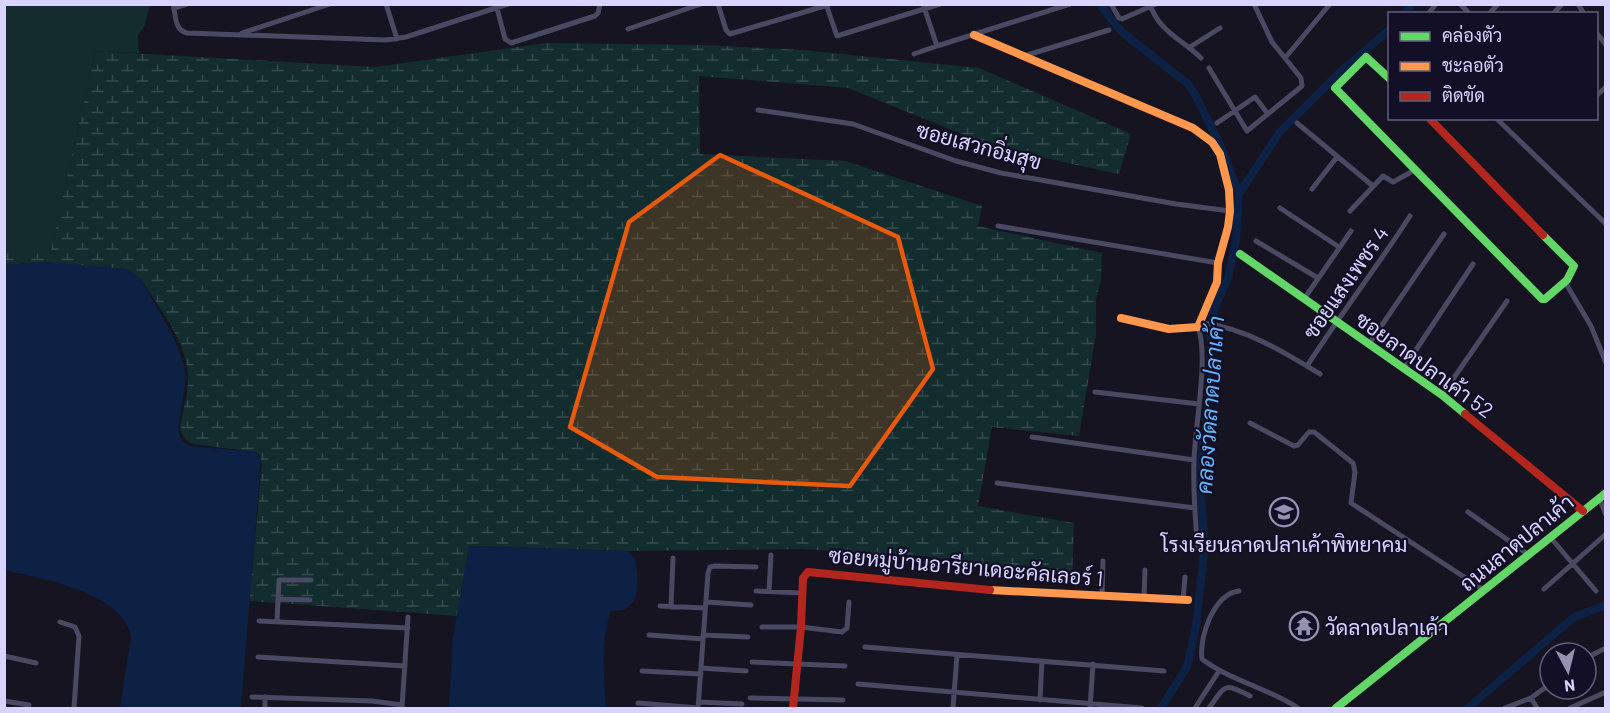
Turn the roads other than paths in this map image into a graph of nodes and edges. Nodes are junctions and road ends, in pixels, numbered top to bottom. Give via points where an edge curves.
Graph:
1 (187, 4) edge
2 (330, 4) edge
3 (386, 4) edge
4 (508, 4) edge
5 (600, 4) edge
6 (700, 4) edge
7 (718, 4) edge
8 (940, 4) edge
9 (1070, 4) edge
10 (1111, 4) edge
11 (1254, 4) edge
12 (1330, 4) edge
13 (827, 5) edge
14 (1152, 5) edge
15 (173, 6) edge
16 (924, 7) edge
17 (497, 8) junction
18 (1220, 28) dead end
19 (628, 29) dead end
20 (1108, 30) dead end
21 (238, 35) junction
22 (974, 35) junction
23 (397, 39) junction
24 (937, 46) junction
25 (1190, 47) junction
26 (914, 54) dead end
27 (1022, 56) junction
28 (1201, 58) dead end
29 (1285, 58) junction
30 (1209, 68) dead end
31 (1388, 78) edge
32 (758, 110) dead end
33 (1234, 112) junction
34 (1268, 114) junction
35 (1431, 120) edge
36 (1498, 120) edge
37 (1217, 123) dead end
38 (1297, 123) dead end
39 (1338, 157) junction
40 (1413, 171) junction
41 (1373, 186) junction
42 (1312, 189) dead end
43 (1280, 208) dead end
44 (1230, 211) junction
45 (1350, 212) dead end
46 (1410, 216) dead end
47 (1605, 223) edge
48 (998, 226) dead end
49 (1351, 231) dead end
50 (1444, 234) dead end
51 (1256, 241) dead end
52 (1340, 247) junction
53 (1240, 254) dead end
54 (1218, 263) junction
55 (1473, 264) dead end
56 (1318, 279) junction
57 (1565, 282) junction
58 (1304, 299) junction
59 (1507, 301) dead end
60 (1121, 318) dead end
61 (1336, 322) junction
62 (1200, 324) junction
63 (1370, 344) junction
64 (1605, 363) edge
65 (1307, 366) junction
66 (1404, 368) junction
67 (1320, 374) dead end
68 (1095, 392) dead end
69 (1442, 395) junction
70 (1199, 404) junction
71 (1250, 423) dead end
72 (1032, 437) dead end
73 (1194, 460) junction
74 (997, 483) dead end
75 (1602, 495) edge
76 (1195, 508) junction
77 (1583, 511) junction
78 (1468, 512) dead end
79 (1605, 515) edge
80 (1605, 534) edge
81 (1550, 537) junction
82 (1198, 549) dead end
83 (771, 555) dead end
84 (1529, 555) junction
85 (673, 558) dead end
86 (1103, 561) dead end
87 (1572, 561) junction
88 (756, 567) dead end
89 (1144, 570) dead end
90 (1185, 578) dead end
91 (311, 580) dead end
92 (1544, 589) dead end
93 (1484, 590) junction
94 (756, 591) dead end
95 (769, 591) junction
96 (1239, 591) dead end
97 (1596, 591) dead end
98 (802, 593) junction
99 (1102, 596) junction
100 (1144, 598) junction
101 (278, 599) junction
102 (310, 600) dead end
103 (1186, 600) joint
104 (849, 602) dead end
105 (706, 605) junction
106 (751, 605) dead end
107 (660, 606) dead end
108 (671, 607) junction
109 (408, 617) dead end
110 (259, 621) dead end
111 (277, 621) junction
112 (60, 622) dead end
113 (762, 627) dead end
114 (801, 627) junction
115 (408, 628) junction
116 (649, 635) dead end
117 (703, 637) junction
118 (748, 637) dead end
119 (865, 646) dead end
120 (957, 655) junction
121 (4, 656) edge
122 (258, 657) dead end
123 (1042, 661) junction
124 (752, 662) dead end
125 (36, 663) dead end
126 (796, 663) junction
127 (1093, 664) junction
128 (405, 666) junction
129 (845, 666) dead end
130 (642, 671) dead end
131 (701, 671) junction
132 (746, 671) dead end
133 (1164, 671) dead end
134 (1219, 671) junction
135 (858, 684) dead end
136 (954, 692) junction
137 (1605, 692) edge
138 (1538, 693) edge
139 (1250, 696) dead end
140 (252, 697) dead end
141 (265, 698) junction
142 (750, 698) dead end
143 (1532, 698) junction
144 (306, 699) junction
145 (794, 699) junction
146 (843, 700) dead end
147 (1040, 700) junction
148 (4, 701) edge
149 (638, 703) dead end
150 (742, 704) dead end
151 (29, 705) dead end
152 (698, 706) edge
153 (1090, 706) edge
154 (402, 707) edge
155 (74, 708) edge
156 (265, 708) edge
157 (305, 708) edge
158 (793, 708) edge
159 (953, 708) edge
160 (1142, 708) edge
161 (1195, 708) edge
162 (1209, 708) edge
163 (1298, 708) edge
164 (1336, 708) edge
165 (1505, 708) edge
166 (1538, 708) edge
167 (1570, 708) edge

1 - 15 street
2 - 21 street
3 - 23 street
4 - 17 street
5 - 17 street via 595,16 511,43 505,39
6 - 19 street
7 - 13 street via 730,34
8 - 16 street
9 - 22 street
10 - 14 street via 1122,20
11 - 29 street via 1272,42
12 - 29 street
13 - 16 street via 836,36
14 - 25 street via 1160,26
15 - 21 street via 181,31
16 - 24 street
17 - 23 street
18 - 25 street
20 - 27 street
21 - 23 street
22 - 24 street
22 - 27 street
24 - 26 street
25 - 28 street
27 - 44 street via 1193,128 1212,142 1220,154
29 - 34 street via 1303,85
30 - 33 street
31 - 40 street via 1366,57 1335,88
32 - 44 street, ซอยเสวกอิ่มสุข via 853,124 1000,173
33 - 34 street via 1257,97
33 - 34 street via 1247,131
33 - 37 street
35 - 57 street via 1574,266
36 - 47 street
38 - 39 street
39 - 41 street
39 - 42 street
40 - 41 street via 1393,182 1383,176
40 - 57 street via 1542,299
41 - 45 street
43 - 52 street
44 - 54 street
46 - 61 street, ซอยแสงเพชร 4
48 - 54 street
49 - 52 street
50 - 63 street
51 - 56 street
52 - 56 street
53 - 58 street, ซอยลาดปลาเค้า 52
54 - 62 street via 1217,282
55 - 66 street
56 - 58 street
57 - 64 street via 1591,326
58 - 61 street, ซอยลาดปลาเค้า 52
59 - 69 street
60 - 62 street via 1186,330
61 - 63 street, ซอยลาดปลาเค้า 52
61 - 65 street, ซอยแสงเพชร 4
62 - 65 street via 1220,325
62 - 70 street
63 - 66 street, ซอยลาดปลาเค้า 52
65 - 67 street
66 - 69 street, ซอยลาดปลาเค้า 52
68 - 70 street
69 - 77 street, ซอยลาดปลาเค้า 52
70 - 73 street
71 - 93 street via 1294,446 1314,432 1353,463 1351,503
72 - 73 street
73 - 76 street
74 - 76 street
75 - 77 street, ถนนลาดปลาเค้า
75 - 79 street
76 - 82 street
77 - 81 street, ถนนลาดปลาเค้า
78 - 84 street
80 - 87 street
81 - 84 street, ถนนลาดปลาเค้า
81 - 87 street
83 - 95 street
84 - 93 street, ถนนลาดปลาเค้า
85 - 108 street
86 - 99 street
87 - 92 street
87 - 97 street
88 - 105 street via 710,567
89 - 100 street
90 - 103 street
91 - 101 street via 279,580
93 - 164 street, ถนนลาดปลาเค้า
94 - 95 street
95 - 98 street
96 - 134 street via 1222,598 1208,624 1202,659
98 - 99 street, ซอยหมู่บ้านอารียาเดอะคัลเลอร์ 1 via 804,576 814,572 1004,592
98 - 114 street
99 - 100 street, ซอยหมู่บ้านอารียาเดอะคัลเลอร์ 1
100 - 103 street, ซอยหมู่บ้านอารียาเดอะคัลเลอร์ 1
101 - 102 street
101 - 111 street
104 - 114 street via 845,631
105 - 106 street
105 - 108 street
105 - 117 street
107 - 108 street
109 - 115 street
110 - 111 street
111 - 115 street
112 - 155 street via 75,627 79,636
113 - 114 street
114 - 126 street
115 - 128 street
116 - 117 street
117 - 118 street
117 - 131 street
119 - 120 street
120 - 123 street
120 - 136 street
121 - 125 street
122 - 128 street
123 - 127 street
123 - 147 street
124 - 126 street
126 - 129 street
126 - 145 street
127 - 133 street
127 - 153 street
128 - 154 street
130 - 131 street
131 - 132 street
131 - 152 street
134 - 161 street
134 - 163 street
135 - 136 street
136 - 147 street
136 - 159 street
137 - 167 street
138 - 143 street
139 - 162 street via 1230,686 1222,690
140 - 141 street
141 - 144 street
141 - 156 street
142 - 145 street
143 - 165 street
143 - 166 street
144 - 154 street
144 - 157 street
145 - 146 street
145 - 158 street
147 - 153 street
148 - 151 street
149 - 152 street
150 - 152 street
153 - 160 street

